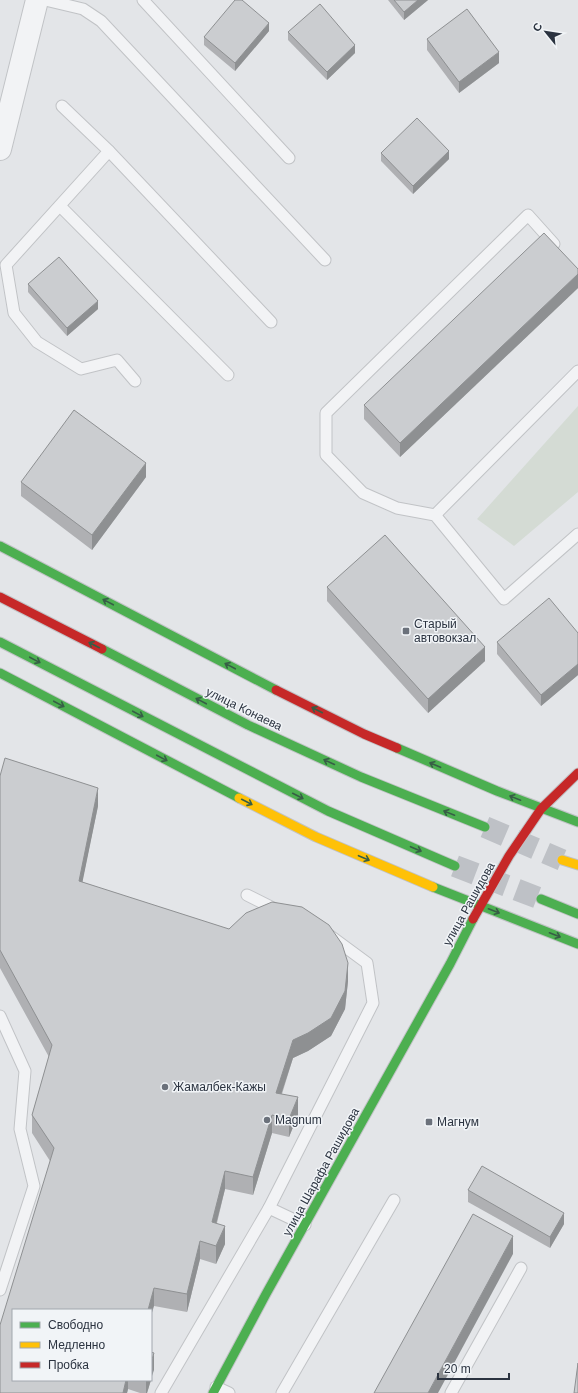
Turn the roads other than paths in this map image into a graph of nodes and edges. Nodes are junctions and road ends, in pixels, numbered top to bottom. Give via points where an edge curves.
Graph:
1 (37, 0) edge
2 (45, 0) edge
3 (143, 0) edge
4 (62, 106) dead end
5 (0, 149) edge
6 (109, 151) junction
7 (289, 158) dead end
8 (60, 206) junction
9 (563, 253) edge
10 (325, 260) dead end
11 (3, 264) edge
12 (271, 322) dead end
13 (578, 371) edge
14 (228, 375) dead end
15 (135, 381) dead end
16 (435, 516) junction
17 (578, 534) edge
18 (0, 546) edge
19 (0, 597) edge
20 (0, 642) edge
21 (0, 673) edge
22 (578, 772) edge
23 (541, 809) junction
24 (578, 822) edge
25 (485, 827) tunnel mouth
26 (562, 860) tunnel mouth
27 (456, 866) tunnel mouth
28 (578, 866) edge
29 (247, 895) dead end
30 (541, 899) tunnel mouth
31 (480, 906) junction
32 (578, 914) edge
33 (290, 916) edge
34 (319, 930) edge
35 (578, 944) edge
36 (450, 964) joint
37 (0, 1016) edge
38 (394, 1200) dead end
39 (269, 1208) junction
40 (305, 1225) junction
41 (521, 1268) dead end
42 (0, 1290) edge
43 (214, 1390) edge
44 (161, 1393) edge
45 (229, 1393) edge
46 (282, 1393) edge
47 (451, 1393) edge

1 - 5 street
2 - 10 lane via 83,9 101,22
3 - 7 lane
4 - 6 lane
6 - 8 lane
6 - 12 lane
8 - 11 lane
8 - 14 lane
9 - 16 lane via 528,215 326,413 326,455 363,492 397,508
11 - 15 lane via 14,313 37,342 81,369 117,360
13 - 16 lane
16 - 17 lane via 504,599
23 -> 18 main road via 364,734
25 -> 19 main road, улица Конаева via 361,777 248,725
20 -> 27 main road via 328,811
21 -> 31 main road via 316,837
22 - 23 main road, улица Рашидова
23 - 24 main road
23 - 31 main road, улица Рашидова
26 - 28 main road
29 - 33 lane
30 - 32 main road
31 -> 35 main road
31 - 36 main road, улица Рашидова
34 - 39 lane via 333,937 367,963 373,1002
36 - 40 main road, улица Шарафа Рашидова
37 - 42 lane via 25,1072 20,1129 34,1186
38 - 46 lane
39 - 40 lane
39 - 44 lane
40 - 43 main road, улица Шарафа Рашидова
41 - 47 lane
43 - 45 lane

